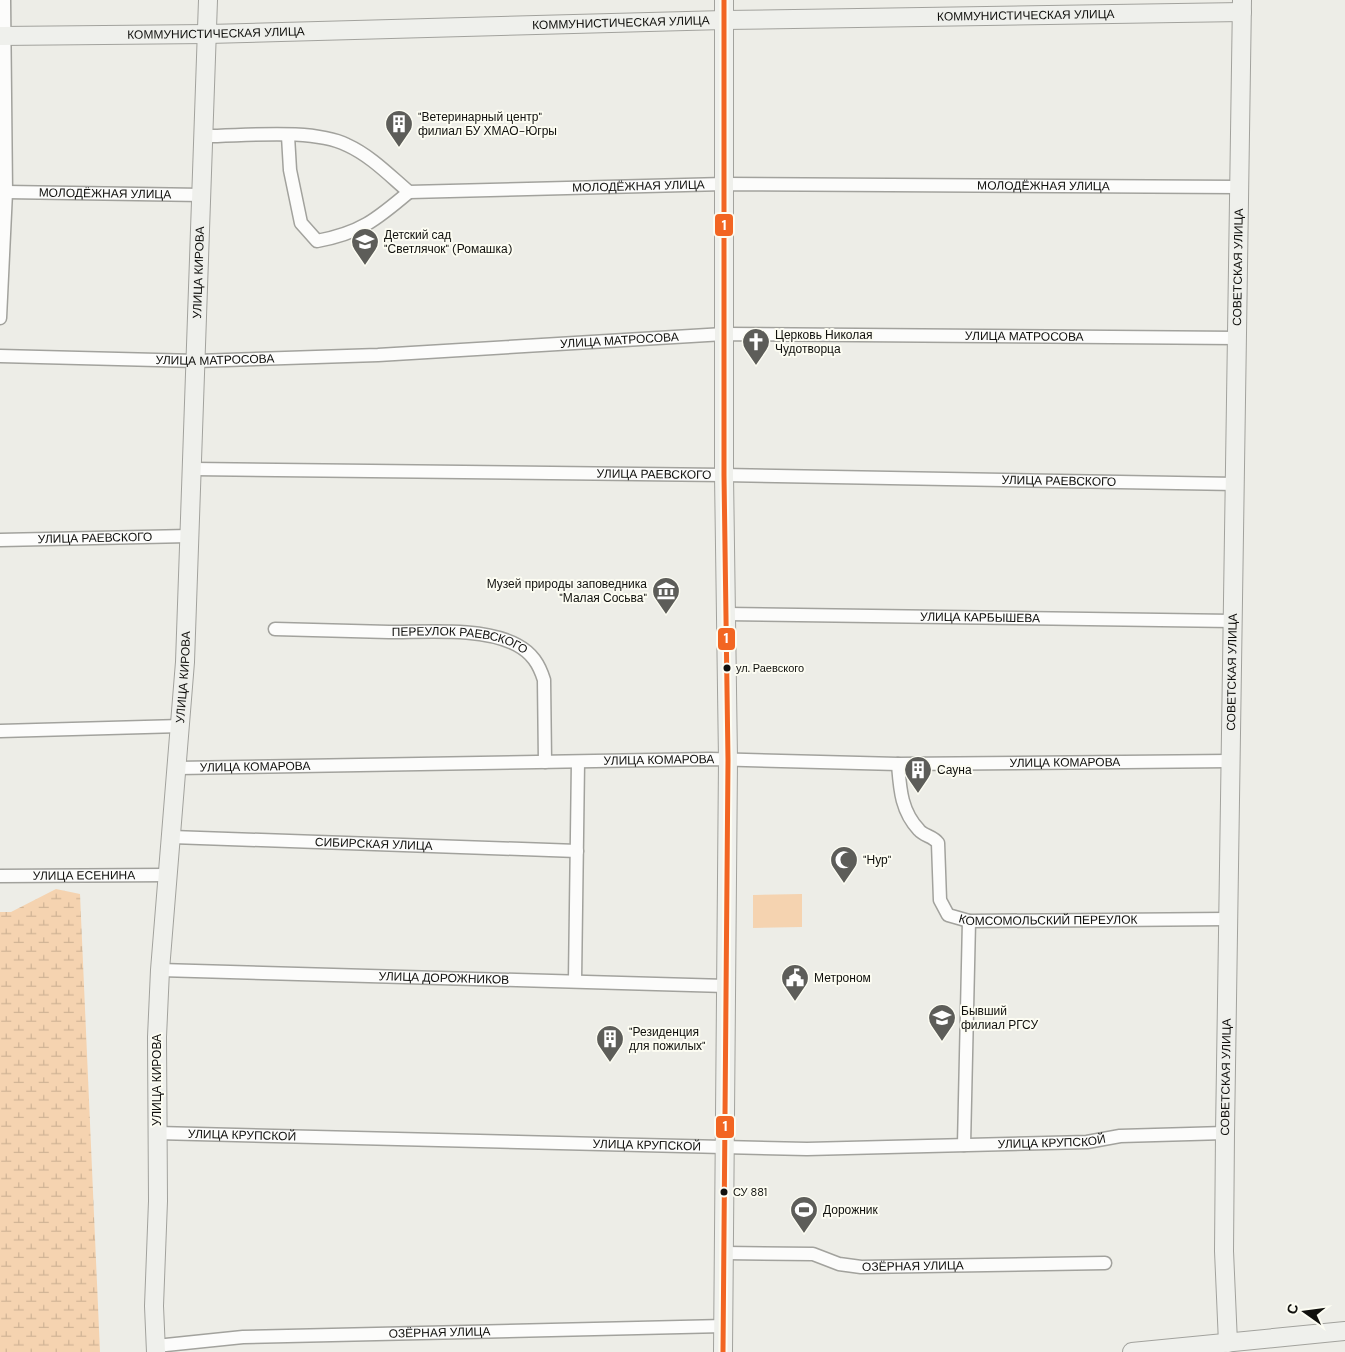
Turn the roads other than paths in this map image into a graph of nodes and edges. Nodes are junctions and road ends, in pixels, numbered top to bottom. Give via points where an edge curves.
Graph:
1 (4, 0) edge
2 (208, 0) edge
3 (724, 0) edge
4 (1242, 6) edge
5 (724, 20) junction
6 (208, 34) junction
7 (1, 36) edge
8 (205, 136) junction
9 (288, 136) junction
10 (724, 184) junction
11 (1240, 187) junction
12 (6, 192) junction
13 (409, 192) junction
14 (203, 195) junction
15 (0, 318) edge
16 (724, 334) junction
17 (1238, 338) junction
18 (0, 356) edge
19 (197, 360) junction
20 (193, 469) junction
21 (724, 475) junction
22 (1236, 484) junction
23 (189, 536) junction
24 (0, 540) edge
25 (726, 614) junction
26 (1233, 621) junction
27 (275, 629) dead end
28 (181, 726) junction
29 (0, 731) edge
30 (728, 760) junction
31 (1231, 761) junction
32 (545, 762) junction
33 (578, 762) junction
34 (898, 764) junction
35 (178, 768) junction
36 (172, 838) junction
37 (577, 851) junction
38 (169, 875) junction
39 (0, 876) edge
40 (1228, 919) junction
41 (969, 920) junction
42 (160, 970) junction
43 (575, 980) junction
44 (726, 986) junction
45 (157, 1133) junction
46 (1225, 1133) junction
47 (964, 1145) junction
48 (725, 1147) junction
49 (724, 1253) junction
50 (1105, 1263) dead end
51 (724, 1326) junction
52 (1345, 1331) edge
53 (1228, 1343) junction
54 (156, 1349) edge
55 (723, 1352) edge
56 (1132, 1352) edge

1 - 7 street
2 - 6 street, УЛИЦА КИРОВА
3 - 5 street
4 - 5 street, КОММУНИСТИЧЕСКАЯ УЛИЦА
4 - 11 street, СОВЕТСКАЯ УЛИЦА
5 - 6 street, КОММУНИСТИЧЕСКАЯ УЛИЦА
5 - 10 street
6 - 7 street, КОММУНИСТИЧЕСКАЯ УЛИЦА
6 - 8 street, УЛИЦА КИРОВА
7 - 12 street
8 - 9 street
8 - 14 street, УЛИЦА КИРОВА
9 - 13 street via 329,139 345,144 371,160
9 - 13 street via 290,170 301,223 317,241 344,236 378,219
10 - 11 street, МОЛОДЁЖНАЯ УЛИЦА
10 - 13 street, МОЛОДЁЖНАЯ УЛИЦА
10 - 16 street
11 - 17 street, СОВЕТСКАЯ УЛИЦА
12 - 14 street, МОЛОДЁЖНАЯ УЛИЦА
12 - 15 street
14 - 19 street, УЛИЦА КИРОВА
16 - 17 street, УЛИЦА МАТРОСОВА
16 - 19 street, УЛИЦА МАТРОСОВА via 378,355
16 - 21 street
17 - 22 street, СОВЕТСКАЯ УЛИЦА
18 - 19 street, УЛИЦА МАТРОСОВА
19 - 20 street, УЛИЦА КИРОВА
20 - 21 street, УЛИЦА РАЕВСКОГО
20 - 23 street, УЛИЦА КИРОВА
21 - 22 street, УЛИЦА РАЕВСКОГО
21 - 25 street
22 - 26 street, СОВЕТСКАЯ УЛИЦА
23 - 24 street, УЛИЦА РАЕВСКОГО
23 - 28 street, УЛИЦА КИРОВА
25 - 26 street, УЛИЦА КАРБЫШЕВА
25 - 30 street
26 - 31 street, СОВЕТСКАЯ УЛИЦА
27 - 32 street, ПЕРЕУЛОК РАЕВСКОГО via 455,633 485,635 516,644 533,658 544,680
28 - 29 street
28 - 35 street, УЛИЦА КИРОВА
30 - 33 street, УЛИЦА КОМАРОВА
30 - 34 street, УЛИЦА КОМАРОВА
30 - 44 street
31 - 34 street, УЛИЦА КОМАРОВА
31 - 40 street, СОВЕТСКАЯ УЛИЦА
32 - 33 street, УЛИЦА КОМАРОВА
32 - 35 street, УЛИЦА КОМАРОВА
33 - 37 street
34 - 41 street, КОМСОМОЛЬСКИЙ ПЕРЕУЛОК via 906,813 920,831 934,839 940,849 940,900 943,909 948,915
35 - 36 street, УЛИЦА КИРОВА
36 - 37 street, СИБИРСКАЯ УЛИЦА
36 - 38 street, УЛИЦА КИРОВА
37 - 43 street
38 - 39 street, УЛИЦА ЕСЕНИНА
38 - 42 street, УЛИЦА КИРОВА
40 - 41 street, КОМСОМОЛЬСКИЙ ПЕРЕУЛОК
40 - 46 street, СОВЕТСКАЯ УЛИЦА
41 - 47 street
42 - 43 street, УЛИЦА ДОРОЖНИКОВ
42 - 45 street, УЛИЦА КИРОВА
43 - 44 street, УЛИЦА ДОРОЖНИКОВ
44 - 48 street
45 - 48 street, УЛИЦА КРУПСКОЙ
45 - 54 street, УЛИЦА КИРОВА
46 - 47 street, УЛИЦА КРУПСКОЙ via 1120,1136 1087,1142
46 - 53 street, СОВЕТСКАЯ УЛИЦА via 1224,1260
47 - 48 street, УЛИЦА КРУПСКОЙ via 862,1149
48 - 49 street
49 - 50 street, ОЗЁРНАЯ УЛИЦА via 813,1254 839,1264 869,1267
49 - 51 street
51 - 54 street, ОЗЁРНАЯ УЛИЦА via 243,1337
51 - 55 street
52 - 53 street
53 - 56 street

